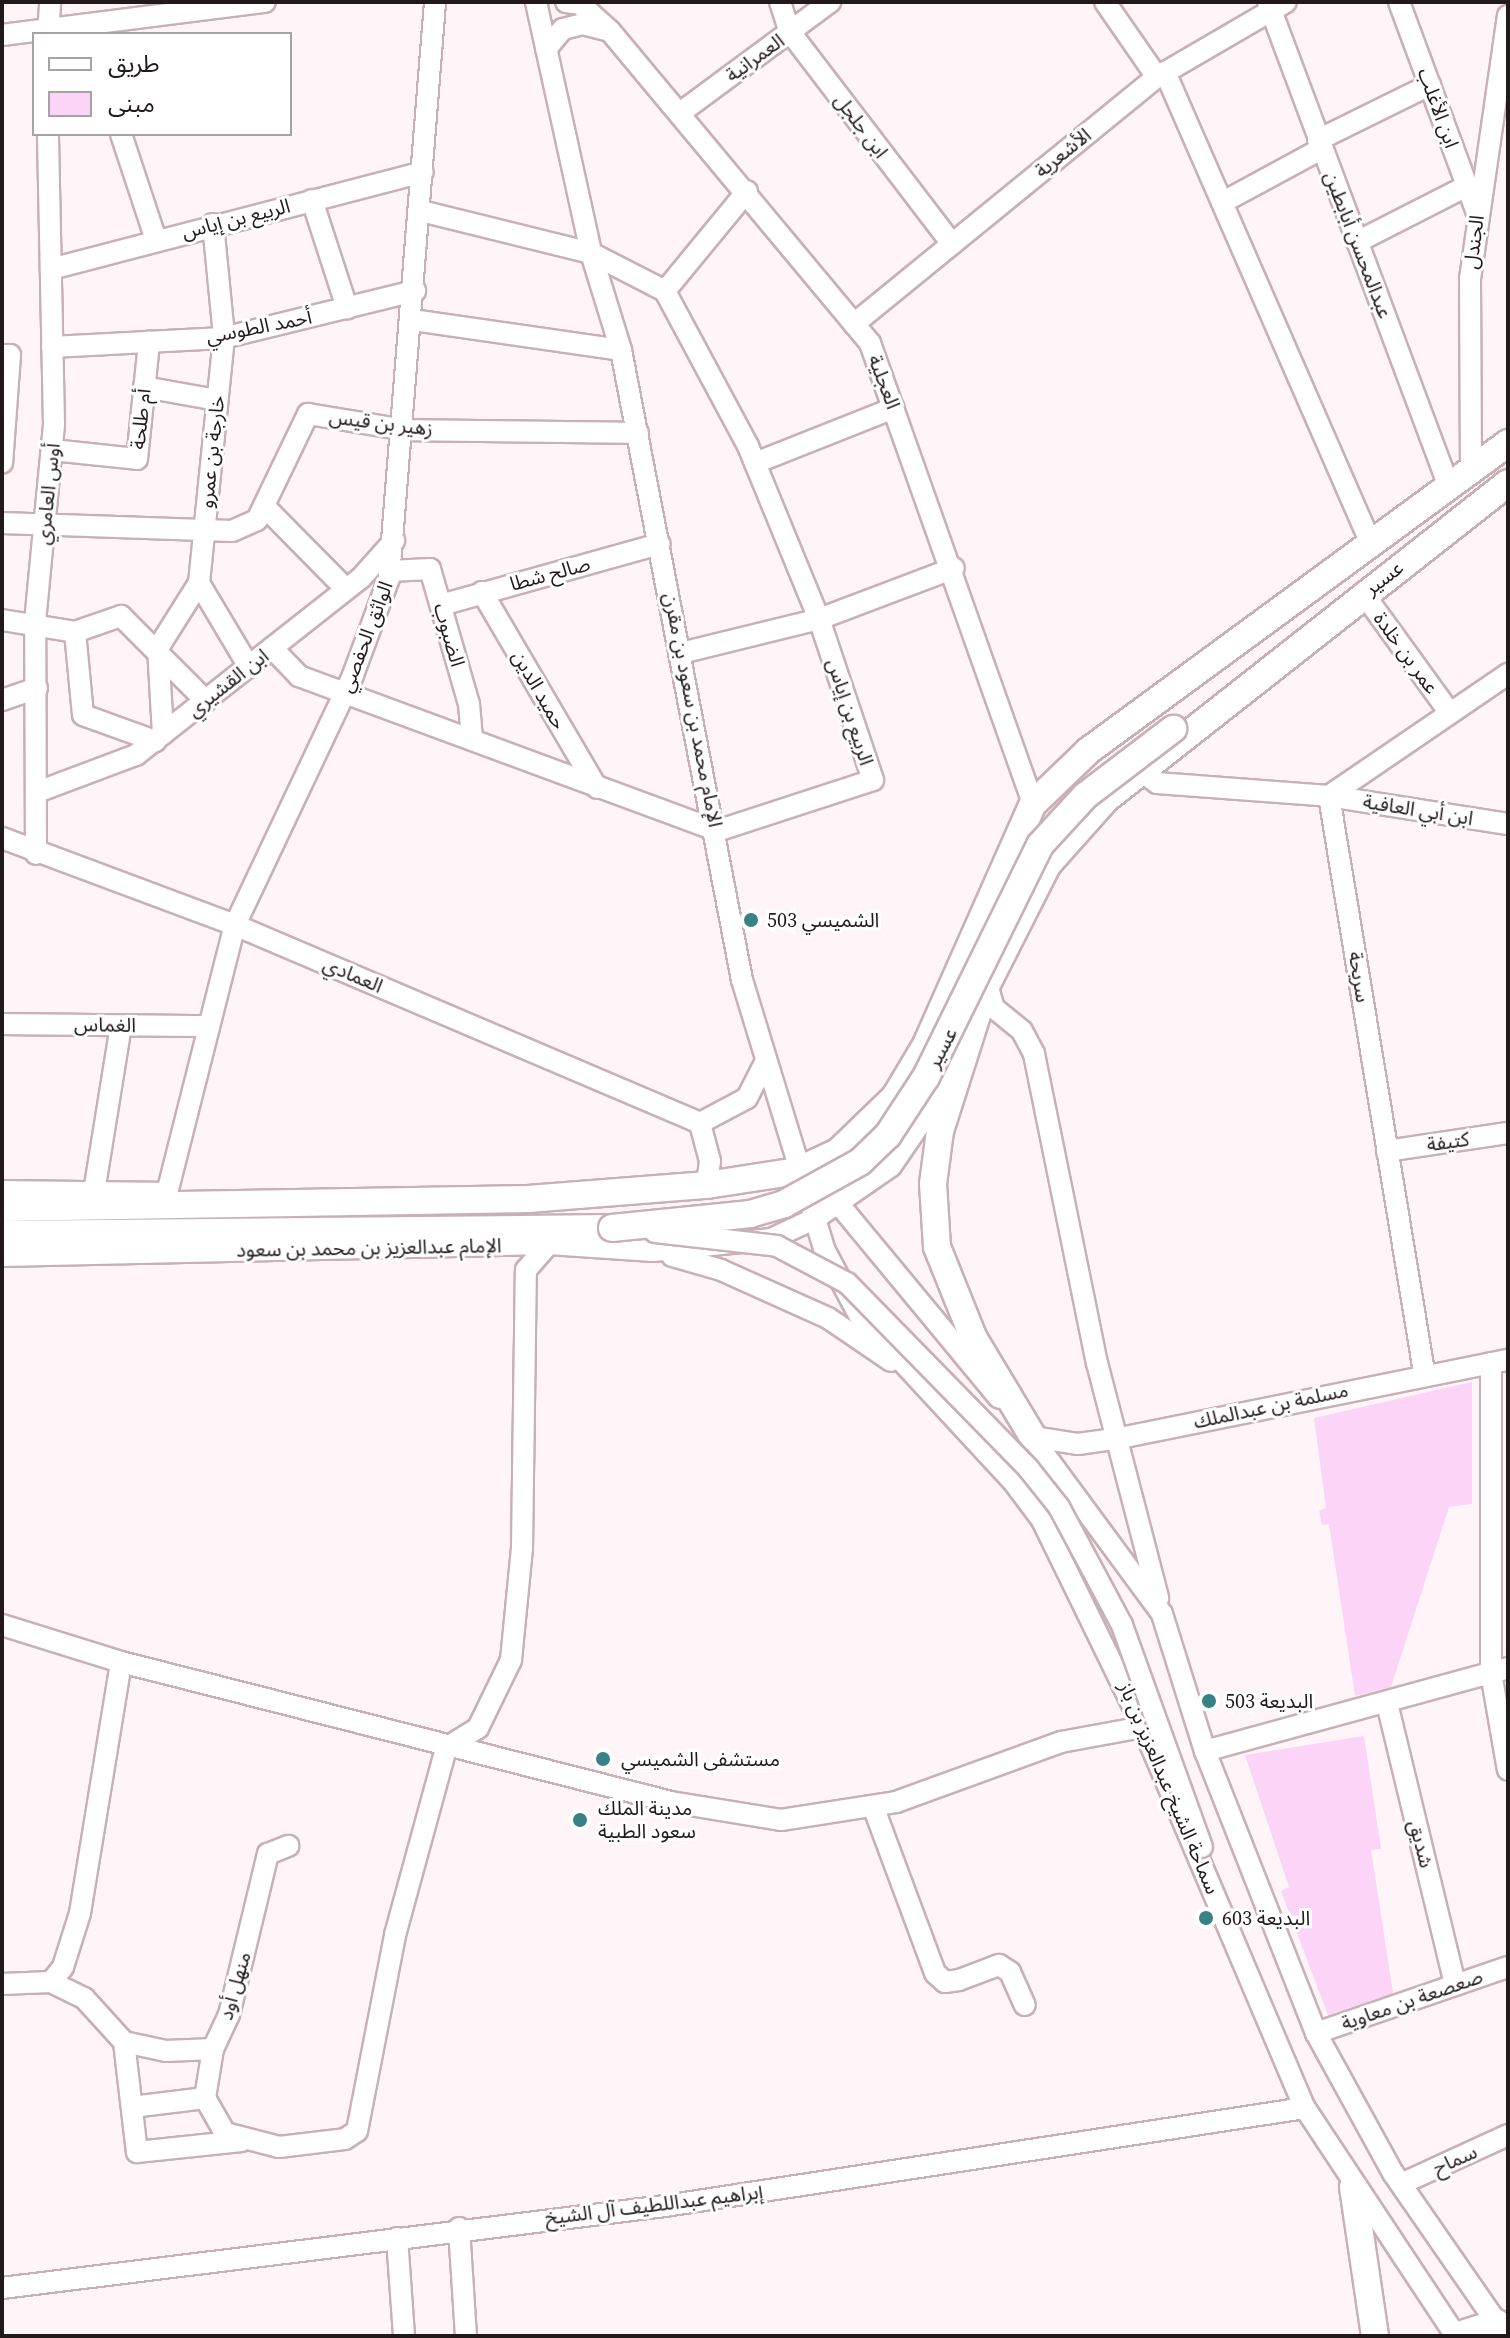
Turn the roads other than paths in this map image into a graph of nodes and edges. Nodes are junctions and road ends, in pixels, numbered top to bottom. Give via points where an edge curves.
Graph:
1 (50, 2) edge
2 (265, 2) edge
3 (435, 2) edge
4 (536, 2) edge
5 (566, 2) edge
6 (780, 2) edge
7 (830, 2) edge
8 (1105, 2) edge
9 (1399, 2) edge
10 (1274, 5) edge
11 (136, 12) edge
12 (1508, 16) edge
13 (610, 31) junction
14 (48, 32) edge
15 (56, 32) edge
16 (790, 32) junction
17 (32, 34) edge
18 (2, 35) edge
19 (546, 49) junction
20 (1505, 60) edge
21 (1161, 75) junction
22 (1430, 85) junction
23 (680, 113) junction
24 (1500, 121) edge
25 (48, 136) edge
26 (122, 136) edge
27 (1320, 144) junction
28 (423, 172) junction
29 (1467, 186) junction
30 (747, 191) junction
31 (312, 200) junction
32 (1225, 201) junction
33 (421, 211) junction
34 (1477, 213) junction
35 (213, 224) junction
36 (156, 240) junction
37 (1357, 242) junction
38 (952, 244) junction
39 (591, 253) junction
40 (51, 269) junction
41 (415, 291) junction
42 (665, 291) junction
43 (347, 308) junction
44 (413, 320) junction
45 (854, 324) junction
46 (223, 338) junction
47 (149, 342) junction
48 (52, 347) junction
49 (621, 350) junction
50 (2, 355) edge
51 (144, 387) junction
52 (217, 400) junction
53 (894, 408) junction
54 (406, 430) junction
55 (638, 433) junction
56 (1508, 443) edge
57 (52, 450) junction
58 (2, 463) edge
59 (755, 463) junction
60 (1471, 471) junction
61 (1449, 487) junction
62 (1506, 488) edge
63 (265, 507) junction
64 (2, 523) edge
65 (45, 524) junction
66 (205, 530) junction
67 (394, 541) junction
68 (660, 544) junction
69 (1372, 546) junction
70 (954, 568) junction
71 (390, 571) junction
72 (199, 583) junction
73 (346, 589) junction
74 (482, 592) junction
75 (1363, 593) junction
76 (441, 605) junction
77 (819, 619) junction
78 (2, 620) edge
79 (35, 628) junction
80 (75, 632) junction
81 (158, 648) junction
82 (272, 648) junction
83 (681, 653) junction
84 (249, 667) junction
85 (1508, 674) edge
86 (1261, 675) junction
87 (37, 688) junction
88 (346, 690) junction
89 (2, 700) edge
90 (206, 701) junction
91 (1449, 712) junction
92 (159, 738) junction
93 (472, 740) junction
94 (1141, 771) junction
95 (597, 788) junction
96 (40, 791) junction
97 (1329, 796) junction
98 (1033, 804) junction
99 (1508, 824) edge
100 (717, 831) junction
101 (2, 838) edge
102 (36, 854) junction
103 (235, 925) junction
104 (987, 984) junction
105 (2, 1024) edge
106 (121, 1026) junction
107 (209, 1026) junction
108 (765, 1063) junction
109 (958, 1063) junction
110 (700, 1123) junction
111 (1508, 1133) edge
112 (1387, 1151) junction
113 (797, 1171) junction
114 (707, 1185) junction
115 (2, 1191) edge
116 (85, 1192) junction
117 (167, 1193) junction
118 (2, 1208) edge
119 (826, 1210) junction
120 (612, 1228) junction
121 (2, 1234) edge
122 (549, 1244) junction
123 (735, 1245) joint
124 (653, 1251) junction
125 (2, 1256) edge
126 (1500, 1361) edge
127 (1424, 1372) junction
128 (923, 1385) junction
129 (1033, 1437) junction
130 (1115, 1439) junction
131 (1162, 1614) junction
132 (2, 1625) edge
133 (121, 1662) junction
134 (1499, 1670) edge
135 (1387, 1703) junction
136 (1143, 1727) junction
137 (446, 1748) junction
138 (1205, 1751) junction
139 (1507, 1762) edge
140 (873, 1806) junction
141 (288, 1846) dead end
142 (1508, 1967) edge
143 (51, 1982) junction
144 (2, 1984) edge
145 (1455, 1985) junction
146 (1025, 2005) dead end
147 (1316, 2033) junction
148 (124, 2042) junction
149 (213, 2049) junction
150 (205, 2098) junction
151 (132, 2107) junction
152 (1305, 2108) junction
153 (1508, 2135) edge
154 (244, 2140) junction
155 (1401, 2184) junction
156 (1353, 2187) junction
157 (459, 2228) junction
158 (397, 2238) junction
159 (2, 2288) edge
160 (1501, 2328) edge
161 (404, 2336) edge
162 (466, 2336) edge
163 (1375, 2336) edge
164 (1456, 2336) edge

1 - 14 street
2 - 11 street
3 - 28 street, الواثق الحفصي
4 - 19 street, الإمام محمد بن سعود بن مقرن
5 - 13 street, العجلية via 580,4
6 - 16 street, ابن جلجل
7 - 16 street, العمرانية
8 - 21 street
9 - 22 street, ابن الأغلب
10 - 21 street, الأشعرية
10 - 27 street, عبدالمحسن أبابطين
11 - 15 street
12 - 20 street, الجندل
13 - 19 street via 583,24 563,29
13 - 23 street, العجلية
16 - 23 street, العمرانية
16 - 38 street, ابن جلجل
17 - 18 street
19 - 39 street, الإمام محمد بن سعود بن مقرن
20 - 24 street, الجندل
21 - 32 street
21 - 38 street, الأشعرية
22 - 27 street
22 - 29 street, ابن الأغلب
23 - 30 street, العجلية
24 - 34 street, الجندل
25 - 40 street, أوس العامري
26 - 36 street
27 - 32 street
27 - 37 street, عبدالمحسن أبابطين
28 - 31 street, الربيع بن إياس
28 - 33 street, الواثق الحفصي
29 - 34 street, ابن الأغلب
29 - 37 street
30 - 42 street
30 - 45 street, العجلية
31 - 35 street, الربيع بن إياس
31 - 43 street
32 - 69 street
33 - 39 street
33 - 41 street, الواثق الحفصي
34 - 60 street, الجندل via 1470,279
35 - 36 street, الربيع بن إياس
35 - 46 street, خارجة بن عمرو
36 - 40 street, الربيع بن إياس
37 - 61 street, عبدالمحسن أبابطين
38 - 45 street, الأشعرية
39 - 42 street
39 - 49 street, الإمام محمد بن سعود بن مقرن
40 - 48 street, أوس العامري
41 - 43 street, أحمد الطوسي
41 - 44 street, الواثق الحفصي
42 - 59 street, الربيع بن إياس
43 - 46 street, أحمد الطوسي
44 - 49 street
44 - 54 street, الواثق الحفصي
45 - 53 street, العجلية via 870,343
46 - 47 street, أحمد الطوسي
46 - 52 street, خارجة بن عمرو
47 - 48 street, أحمد الطوسي
47 - 51 street, أم طلحة
48 - 57 street, أوس العامري
49 - 55 street, الإمام محمد بن سعود بن مقرن
50 - 58 street via 10,355
51 - 52 street
51 - 57 street, أم طلحة via 137,459
52 - 66 street, خارجة بن عمرو
53 - 59 street
53 - 70 street, العجلية
54 - 55 street, زهير بن قيس
54 - 63 street, زهير بن قيس via 308,414
54 - 67 street, الواثق الحفصي
55 - 68 street, الإمام محمد بن سعود بن مقرن
56 - 60 main road
57 - 65 street, أوس العامري
59 - 77 street, الربيع بن إياس
60 - 61 main road
61 - 69 main road
62 - 75 main road, عسير
63 - 66 street, زهير بن قيس via 257,520 232,531
63 - 73 street
64 - 65 street, زهير بن قيس
65 - 66 street, زهير بن قيس
65 - 79 street, أوس العامري
66 - 72 street, خارجة بن عمرو
67 - 71 street, الواثق الحفصي
67 - 73 street, ابن القشيري
68 - 74 street, صالح شطا
68 - 83 street, الإمام محمد بن سعود بن مقرن
69 - 98 main road via 1088,751
70 - 77 street
70 - 98 street, العجلية
71 - 76 street, الضبوب via 430,569
71 - 88 street, الواثق الحفصي
72 - 81 street
72 - 84 street
73 - 82 street, ابن القشيري
74 - 76 street, صالح شطا
74 - 95 street, حميد الدين
75 - 86 main road, عسير
75 - 91 street, عمر بن خلدة
76 - 93 street, الضبوب via 469,704
77 - 83 street
77 - 100 street, الربيع بن إياس via 873,780
78 - 79 street
79 - 80 street
79 - 87 street, أوس العامري
80 - 81 street via 121,616
80 - 92 street via 83,715
81 - 90 street
81 - 92 street
82 - 84 street, ابن القشيري
82 - 88 street via 299,676
83 - 100 street, الإمام محمد بن سعود بن مقرن
84 - 90 street, ابن القشيري
85 - 91 street
86 - 94 main road
86 - 120 main road, عسير, bridge via 1173,729 1085,796 1040,845 926,1077 888,1135 860,1162 784,1204 750,1214
87 - 89 street
87 - 96 street, أوس العامري
88 - 93 street
88 - 103 street, الواثق الحفصي
90 - 92 street, ابن القشيري
91 - 97 street
92 - 96 street, ابن القشيري via 136,755
93 - 95 street
94 - 97 street, ابن أبي العافية via 1157,783
94 - 104 main road via 1085,820 1048,864
95 - 100 street
96 - 102 street, أوس العامري
97 - 99 street, ابن أبي العافية
97 - 112 street, سريحة
98 - 113 main road via 926,1045 895,1097 847,1145
100 - 108 street, الإمام محمد بن سعود بن مقرن via 742,980
101 - 102 street, العمادي
102 - 103 street, العمادي
103 - 107 street, الواثق الحفصي
103 - 110 street, العمادي
104 - 109 main road
104 - 130 street via 994,1008 1022,1031 1034,1054
105 - 106 street, الغماس
106 - 107 street, الغماس
106 - 116 street
107 - 117 street, الواثق الحفصي
108 - 110 street via 747,1098
108 - 113 street, الإمام محمد بن سعود بن مقرن
109 - 119 street, عسير via 933,1111 891,1166
109 - 129 main road via 933,1184 937,1247 974,1339
110 - 114 street via 710,1146
111 - 112 street, كتيفة
112 - 127 street, سريحة
113 - 114 main road
113 - 119 main road
114 - 117 street
114 - 118 main road via 528,1199
115 - 116 street
116 - 117 street
119 - 123 street, عسير via 771,1239
119 - 128 street via 845,1296
119 - 129 street
120 - 121 main road, الإمام عبدالعزيز بن محمد بن سعود
120 - 152 street, bridge via 777,1246 847,1283 1028,1468 1082,1545 1122,1625
122 - 124 street, الإمام عبدالعزيز بن محمد بن سعود
122 - 125 street, الإمام عبدالعزيز بن محمد بن سعود
122 - 137 street via 526,1270 522,1548 511,1660 478,1728
123 - 124 street, الإمام عبدالعزيز بن محمد بن سعود
124 - 128 street via 721,1270 828,1318
126 - 127 street, مسلمة بن عبدالملك
126 - 134 street
127 - 130 street, مسلمة بن عبدالملك
128 - 136 street, سماحة الشيخ عبدالعزيز بن باز via 1042,1520
129 - 130 street, مسلمة بن عبدالملك via 1078,1444
129 - 131 street
130 - 131 street
131 - 138 street
132 - 133 street
133 - 137 street
133 - 143 street via 80,1913 63,1967
134 - 135 street
134 - 139 street
135 - 138 street
135 - 145 street, شديق
136 - 140 street via 1061,1742
136 - 152 street, سماحة الشيخ عبدالعزيز بن باز
137 - 140 street via 671,1802 781,1820
137 - 154 street via 395,1935 357,2131 345,2139 279,2147
138 - 147 street
140 - 146 street via 935,1973 945,1982 999,1965 1010,1972
141 - 149 street, منهل أود via 268,1854 229,2015
142 - 145 street, صعصعة بن معاوية
143 - 144 street
143 - 148 street via 84,1998
145 - 147 street, صعصعة بن معاوية
147 - 155 street
148 - 149 street via 166,2051
148 - 151 street
149 - 150 street
150 - 151 street
150 - 154 street via 225,2133
151 - 154 street via 137,2152
152 - 156 street, سماحة الشيخ عبدالعزيز بن باز
152 - 157 street, إبراهيم عبداللطيف آل الشيخ via 665,2206
153 - 155 street, سماح
155 - 160 street
156 - 163 main road
156 - 164 street, سماحة الشيخ عبدالعزيز بن باز
157 - 158 street, إبراهيم عبداللطيف آل الشيخ
157 - 162 street
158 - 159 street, إبراهيم عبداللطيف آل الشيخ
158 - 161 street
160 - 164 main road

